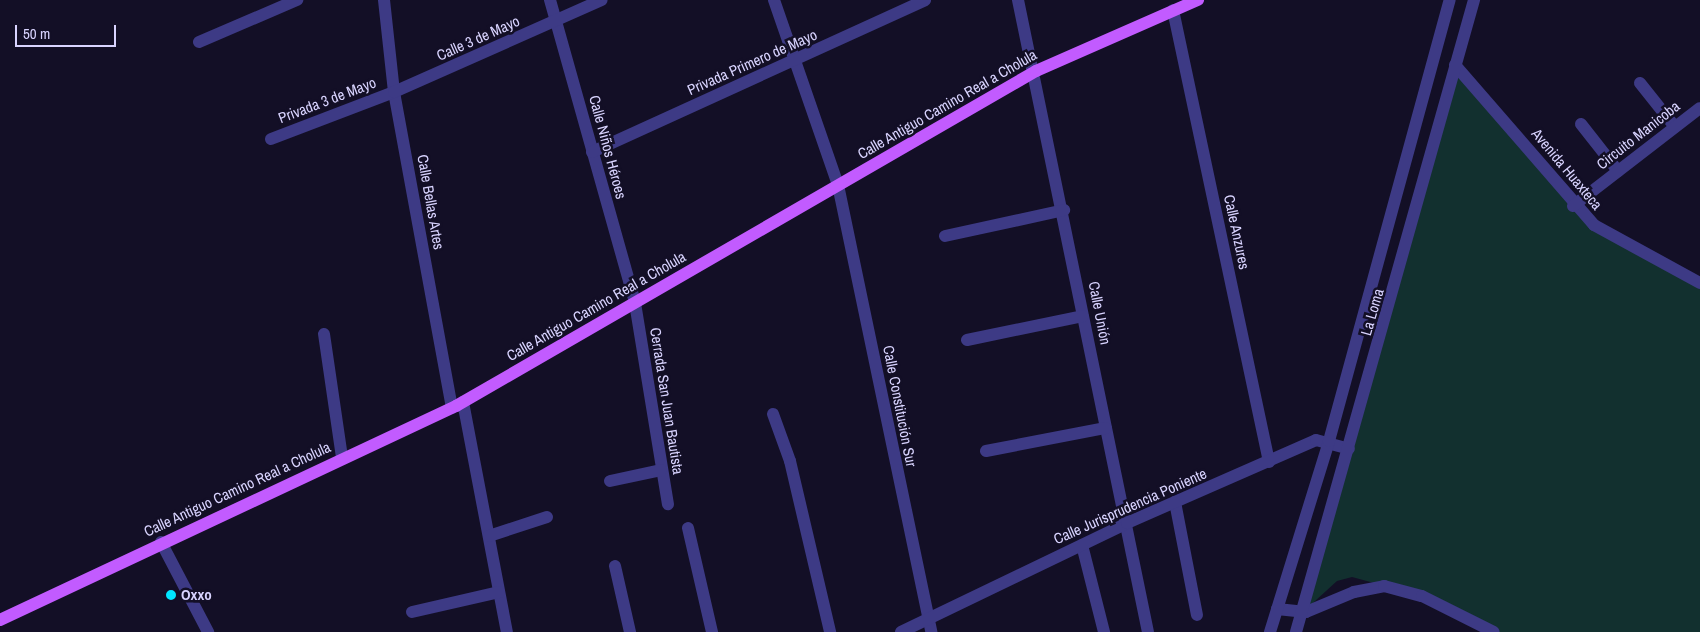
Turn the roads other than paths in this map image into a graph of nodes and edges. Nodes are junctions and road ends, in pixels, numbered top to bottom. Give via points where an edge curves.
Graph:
1 (297, 0) edge
2 (384, 0) edge
3 (550, 0) edge
4 (602, 0) edge
5 (774, 0) edge
6 (924, 0) edge
7 (1018, 0) edge
8 (1198, 0) edge
9 (1450, 0) edge
10 (1474, 0) edge
11 (1172, 10) junction
12 (556, 21) junction
13 (199, 42) dead end
14 (792, 62) junction
15 (1455, 65) junction
16 (1036, 71) junction
17 (1640, 83) dead end
18 (394, 92) junction
19 (1700, 108) edge
20 (1581, 124) dead end
21 (1675, 127) junction
22 (271, 139) dead end
23 (592, 152) junction
24 (1618, 171) junction
25 (838, 185) junction
26 (1573, 206) junction
27 (1064, 210) junction
28 (945, 236) dead end
29 (1700, 283) edge
30 (635, 303) junction
31 (1083, 316) junction
32 (324, 334) dead end
33 (966, 340) dead end
34 (457, 405) junction
35 (773, 414) dead end
36 (1106, 428) junction
37 (1330, 441) junction
38 (1349, 449) junction
39 (986, 451) dead end
40 (342, 458) junction
41 (1269, 462) junction
42 (661, 470) junction
43 (610, 481) dead end
44 (1175, 502) junction
45 (668, 504) dead end
46 (547, 517) dead end
47 (1127, 524) junction
48 (688, 528) dead end
49 (489, 536) junction
50 (161, 542) junction
51 (1082, 545) junction
52 (615, 566) dead end
53 (499, 592) junction
54 (1277, 609) junction
55 (412, 612) dead end
56 (1303, 612) junction
57 (1197, 615) dead end
58 (0, 620) edge
59 (930, 626) edge
60 (208, 632) edge
61 (508, 632) edge
62 (630, 632) edge
63 (712, 632) edge
64 (830, 632) edge
65 (901, 632) edge
66 (1104, 632) edge
67 (1148, 632) edge
68 (1270, 632) edge
69 (1296, 632) edge
70 (1494, 632) edge

1 - 13 street
2 - 18 street, Calle Bellas Artes
3 - 12 street, Calle Niños Héroes
4 - 12 street, Calle 3 de Mayo
5 - 14 street, Calle Constitución Sur
6 - 14 street, Privada Primero de Mayo
7 - 16 street, Calle Unión
8 - 11 main road, Calle Antiguo Camino Real a Cholula
9 - 37 street
10 - 15 street, La Loma
11 - 16 main road, Calle Antiguo Camino Real a Cholula
11 - 41 street, Calle Anzures
12 - 18 street, Calle 3 de Mayo
12 - 23 street, Calle Niños Héroes
14 - 23 street, Privada Primero de Mayo
14 - 25 street, Calle Constitución Sur
15 - 26 street, Avenida Huaxteca via 1486,96
15 - 38 street, La Loma
16 - 25 main road, Calle Antiguo Camino Real a Cholula
16 - 27 street, Calle Unión
17 - 21 street
18 - 22 street, Privada 3 de Mayo
18 - 34 street, Calle Bellas Artes
19 - 21 street, Circuito Manicoba
20 - 24 street
21 - 24 street, Circuito Manicoba
23 - 30 street, Calle Niños Héroes
24 - 26 street, Circuito Manicoba
25 - 30 main road, Calle Antiguo Camino Real a Cholula
25 - 59 street, Calle Constitución Sur
26 - 29 street, Avenida Huaxteca via 1594,225
27 - 28 street
27 - 31 street, Calle Unión
30 - 34 main road, Calle Antiguo Camino Real a Cholula
30 - 42 street, Cerrada San Juan Bautista
31 - 33 street
31 - 36 street, Calle Unión
32 - 40 street
34 - 40 main road, Calle Antiguo Camino Real a Cholula
34 - 49 street, Calle Bellas Artes
35 - 64 street via 790,461
36 - 39 street
36 - 47 street, Calle Unión
37 - 38 street
37 - 41 street, Calle Jurisprudencia Poniente via 1316,440
37 - 54 street
38 - 56 street, La Loma
40 - 50 main road, Calle Antiguo Camino Real a Cholula
41 - 44 street, Calle Jurisprudencia Poniente
42 - 43 street
42 - 45 street, Cerrada San Juan Bautista
44 - 47 street, Calle Jurisprudencia Poniente
44 - 57 street
46 - 49 street
47 - 51 street, Calle Jurisprudencia Poniente
47 - 67 street, Calle Unión
48 - 63 street
49 - 53 street, Calle Bellas Artes
50 - 58 main road, Calle Antiguo Camino Real a Cholula
50 - 60 street
51 - 59 street, Calle Jurisprudencia Poniente
51 - 66 street
52 - 62 street
53 - 55 street
53 - 61 street, Calle Bellas Artes
54 - 56 street
54 - 68 street
56 - 69 street, La Loma
56 - 70 street via 1384,586 1422,596
59 - 65 street, Calle Jurisprudencia Poniente

